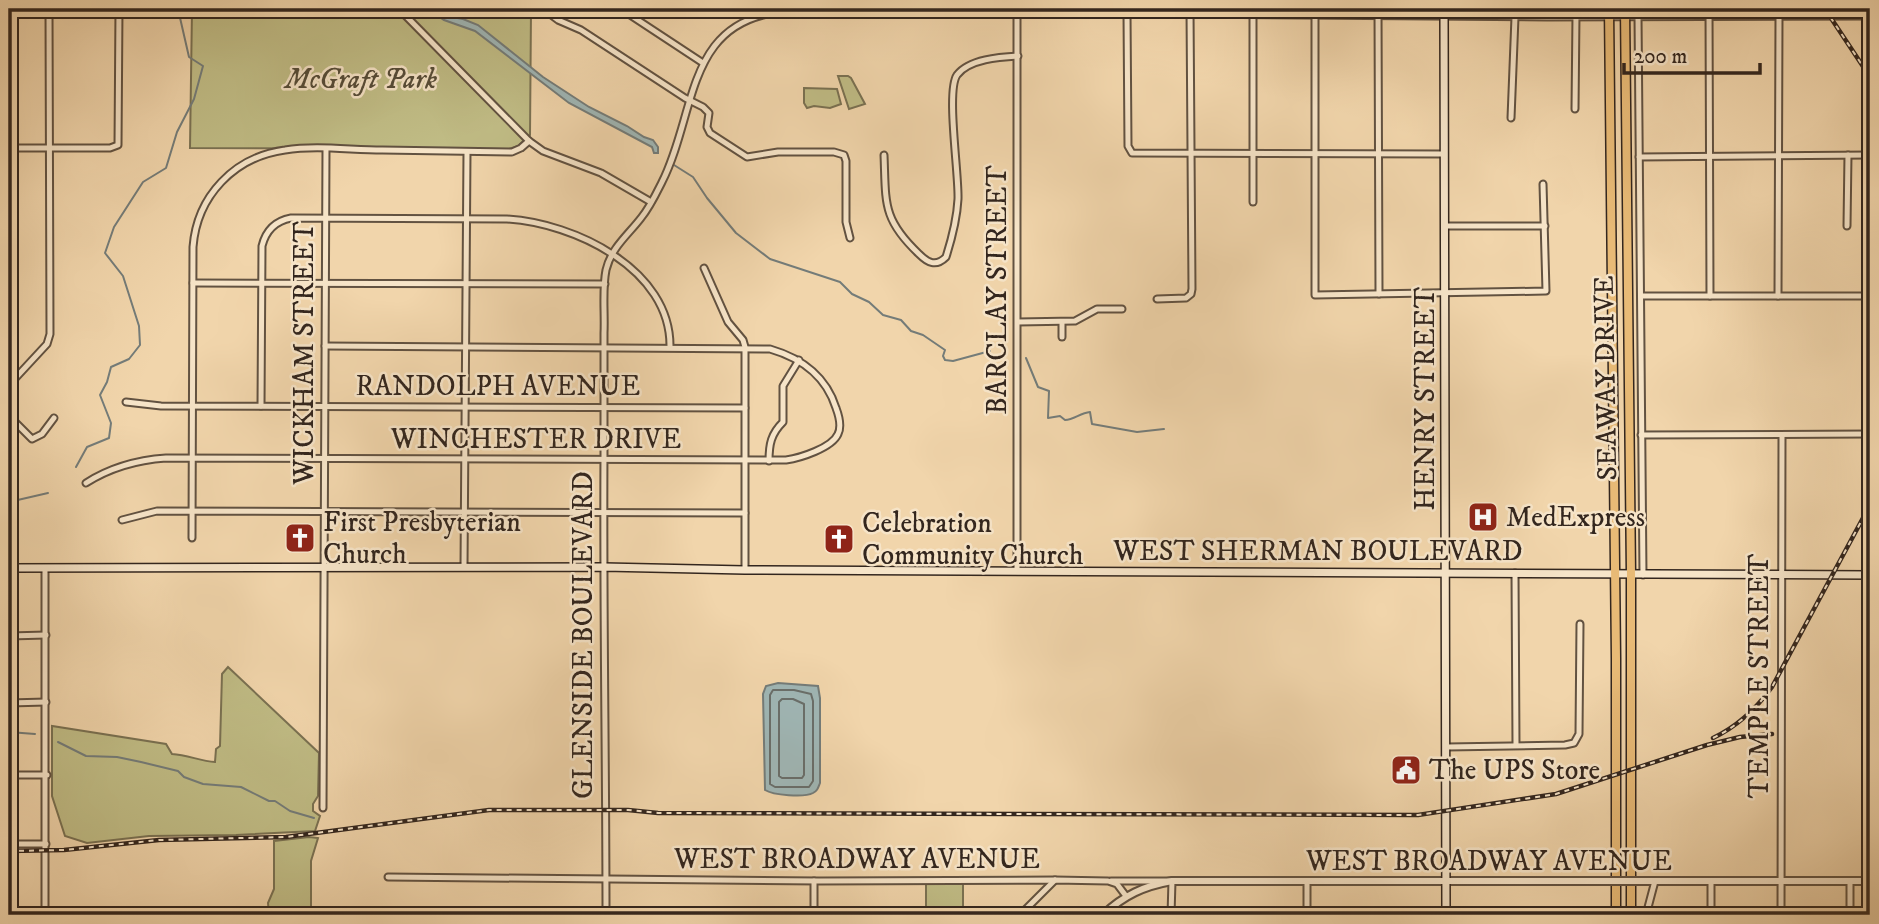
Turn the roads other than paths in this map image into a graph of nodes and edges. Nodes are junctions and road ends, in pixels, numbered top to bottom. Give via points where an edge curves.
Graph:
1 (9, 9) edge
2 (49, 9) edge
3 (119, 9) edge
4 (399, 9) edge
5 (623, 9) edge
6 (1547, 9) edge
7 (1709, 9) edge
8 (854, 10) edge
9 (884, 10) edge
10 (1017, 11) edge
11 (1190, 11) edge
12 (1253, 11) edge
13 (1315, 11) edge
14 (1378, 12) edge
15 (1444, 12) edge
16 (1609, 12) edge
17 (1127, 13) junction
18 (1625, 13) edge
19 (550, 14) dead end
20 (1576, 15) junction
21 (1515, 16) junction
22 (1638, 16) junction
23 (1870, 16) edge
24 (1547, 17) junction
25 (1709, 17) junction
26 (1779, 17) junction
27 (1610, 27) junction
28 (1018, 56) junction
29 (703, 63) junction
30 (689, 101) junction
31 (1626, 105) junction
32 (1575, 109) dead end
33 (1511, 118) dead end
34 (529, 141) junction
35 (9, 148) edge
36 (51, 148) junction
37 (326, 149) junction
38 (467, 152) junction
39 (1316, 153) junction
40 (1191, 154) junction
41 (1253, 154) junction
42 (1379, 154) junction
43 (1444, 154) junction
44 (884, 155) dead end
45 (1848, 155) junction
46 (1870, 155) edge
47 (1709, 156) junction
48 (1778, 156) junction
49 (1639, 157) junction
50 (1544, 184) dead end
51 (651, 202) junction
52 (1253, 202) dead end
53 (326, 219) junction
54 (466, 219) junction
55 (1446, 226) junction
56 (1545, 226) junction
57 (1847, 226) dead end
58 (850, 238) dead end
59 (612, 254) junction
60 (704, 268) dead end
61 (193, 282) junction
62 (261, 283) junction
63 (326, 284) junction
64 (465, 284) junction
65 (605, 285) junction
66 (1379, 294) junction
67 (1446, 294) junction
68 (1641, 296) junction
69 (1710, 296) junction
70 (1778, 296) junction
71 (1870, 296) edge
72 (1157, 299) dead end
73 (1122, 309) dead end
74 (1018, 322) junction
75 (1062, 322) junction
76 (1062, 337) dead end
77 (325, 346) junction
78 (465, 346) junction
79 (604, 347) junction
80 (670, 347) junction
81 (745, 348) junction
82 (799, 360) junction
83 (9, 385) edge
84 (126, 402) dead end
85 (192, 406) junction
86 (261, 406) junction
87 (325, 407) junction
88 (465, 408) junction
89 (603, 408) junction
90 (745, 408) junction
91 (9, 416) edge
92 (54, 418) dead end
93 (1870, 434) edge
94 (1641, 435) junction
95 (1782, 436) junction
96 (192, 458) junction
97 (325, 459) junction
98 (465, 459) junction
99 (604, 460) junction
100 (745, 460) junction
101 (769, 461) junction
102 (1614, 477) junction
103 (86, 483) dead end
104 (192, 511) junction
105 (325, 511) junction
106 (465, 512) junction
107 (604, 512) junction
108 (745, 513) junction
109 (121, 520) dead end
110 (192, 538) dead end
111 (464, 567) junction
112 (604, 567) junction
113 (9, 568) edge
114 (45, 568) junction
115 (324, 568) junction
116 (745, 569) junction
117 (1017, 571) junction
118 (1631, 571) junction
119 (1447, 572) junction
120 (1515, 573) junction
121 (1614, 574) junction
122 (1643, 575) junction
123 (1780, 575) junction
124 (1870, 575) edge
125 (1615, 585) junction
126 (1580, 624) dead end
127 (46, 635) junction
128 (9, 636) edge
129 (1630, 668) junction
130 (46, 702) junction
131 (9, 703) edge
132 (1516, 745) junction
133 (1447, 747) junction
134 (9, 775) edge
135 (47, 775) junction
136 (323, 808) dead end
137 (9, 844) edge
138 (46, 844) junction
139 (388, 877) dead end
140 (606, 880) junction
141 (1055, 880) junction
142 (814, 881) junction
143 (1108, 881) junction
144 (1172, 881) junction
145 (1655, 881) junction
146 (1711, 881) junction
147 (1781, 881) junction
148 (1850, 881) junction
149 (1870, 881) edge
150 (1307, 882) junction
151 (1446, 882) junction
152 (1126, 896) junction
153 (46, 915) edge
154 (606, 915) edge
155 (814, 915) edge
156 (1020, 915) edge
157 (1103, 915) edge
158 (1171, 915) edge
159 (1307, 915) edge
160 (1446, 915) edge
161 (1616, 915) edge
162 (1631, 915) edge
163 (1646, 915) edge
164 (1712, 915) edge
165 (1781, 915) edge
166 (1850, 915) edge

1 - 2 street
2 - 3 street
2 - 36 street
3 - 36 street via 118,142 110,148
4 - 34 street
5 - 29 street
6 - 24 street
7 - 25 street
8 - 9 street, GLENSIDE BOULEVARD
8 - 29 street, GLENSIDE BOULEVARD via 782,12 752,19 721,39
9 - 10 street, GLENSIDE BOULEVARD
10 - 17 street, GLENSIDE BOULEVARD
10 - 28 street, BARCLAY STREET
11 - 12 street, GLENSIDE BOULEVARD
11 - 17 street, GLENSIDE BOULEVARD
11 - 40 street
12 - 13 street, GLENSIDE BOULEVARD
12 - 41 street
13 - 14 street, GLENSIDE BOULEVARD
13 - 39 street
14 - 15 street, GLENSIDE BOULEVARD
14 - 42 street
15 - 21 street, GLENSIDE BOULEVARD
15 - 43 main road, HENRY STREET
16 - 18 street, GLENSIDE BOULEVARD
16 - 20 street, GLENSIDE BOULEVARD
16 - 27 highway, SEAWAY DRIVE
17 - 40 street via 1128,146 1132,153
18 - 22 street, GLENSIDE BOULEVARD
18 - 31 highway, SEAWAY DRIVE
19 - 30 street
20 - 24 street, GLENSIDE BOULEVARD
20 - 32 street
21 - 24 street, GLENSIDE BOULEVARD
21 - 33 street
22 - 25 street, GLENSIDE BOULEVARD
22 - 49 street
23 - 26 street, GLENSIDE BOULEVARD
25 - 26 street, GLENSIDE BOULEVARD
25 - 47 street
26 - 48 street
27 - 31 highway via 1615,104 1621,111
27 - 102 highway, SEAWAY DRIVE
28 - 44 street via 974,64 955,79 958,196 951,242 942,261 933,264 925,260 892,224
28 - 74 street, BARCLAY STREET
29 - 30 street, GLENSIDE BOULEVARD
30 - 51 street, GLENSIDE BOULEVARD via 671,161
30 - 58 street via 709,113 710,132 747,157 778,152 844,155
31 - 118 highway, SEAWAY DRIVE
34 - 38 street via 512,152
34 - 51 street
35 - 36 street
36 - 83 street via 49,340
37 - 38 street
37 - 53 street, WICKHAM STREET
37 - 61 street via 275,152 229,173 207,200 194,235
38 - 54 street
39 - 41 street
39 - 42 street
39 - 66 street via 1315,295
40 - 41 street
40 - 72 street via 1191,294 1175,300
41 - 52 street
42 - 43 street
42 - 66 street
43 - 55 main road, HENRY STREET
45 - 46 street
45 - 48 street
45 - 57 street
47 - 48 street
47 - 49 street
47 - 69 street
48 - 70 street
49 - 68 street
50 - 56 street
51 - 59 street, GLENSIDE BOULEVARD
53 - 54 street
53 - 62 street via 285,219 269,229 262,246
53 - 63 street, WICKHAM STREET
54 - 59 street via 540,223 577,235
54 - 64 street
55 - 56 street
55 - 67 main road, HENRY STREET
56 - 67 street via 1546,291
59 - 65 street, GLENSIDE BOULEVARD
59 - 80 street via 655,296 665,315
60 - 81 street
61 - 62 street
61 - 85 street
62 - 63 street
62 - 86 street
63 - 64 street
63 - 77 street, WICKHAM STREET
64 - 65 street
64 - 78 street
65 - 79 street, GLENSIDE BOULEVARD
66 - 67 street
67 - 119 main road, HENRY STREET
68 - 69 street
68 - 94 street
69 - 70 street
70 - 71 street
73 - 75 street via 1097,309 1081,319
74 - 75 street
74 - 117 street, BARCLAY STREET
75 - 76 street
77 - 78 street, WINCHESTER DRIVE
77 - 87 street, WICKHAM STREET
78 - 79 street, WINCHESTER DRIVE
78 - 88 street
79 - 80 street, WINCHESTER DRIVE
79 - 89 street, GLENSIDE BOULEVARD
80 - 81 street, WINCHESTER DRIVE
81 - 82 street, WINCHESTER DRIVE via 770,349
81 - 90 street
82 - 101 street via 783,386 783,422 771,438
82 - 101 street, WINCHESTER DRIVE via 826,385 838,414 839,433 805,456
84 - 85 street, RANDOLPH AVENUE
85 - 86 street, RANDOLPH AVENUE
85 - 96 street
86 - 87 street, RANDOLPH AVENUE
87 - 88 street, RANDOLPH AVENUE
87 - 97 street, WICKHAM STREET
88 - 89 street, RANDOLPH AVENUE
88 - 98 street
89 - 90 street, RANDOLPH AVENUE
89 - 99 street, GLENSIDE BOULEVARD
90 - 100 street
91 - 92 street via 32,439
93 - 95 street
94 - 95 street
94 - 122 street
95 - 123 street, TEMPLE STREET
96 - 97 street, WINCHESTER DRIVE
96 - 103 street, WINCHESTER DRIVE via 137,461
96 - 104 street
97 - 98 street, WINCHESTER DRIVE
97 - 105 street, WICKHAM STREET
98 - 99 street, WINCHESTER DRIVE
98 - 106 street
99 - 100 street, WINCHESTER DRIVE
99 - 107 street, GLENSIDE BOULEVARD
100 - 101 street, WINCHESTER DRIVE
100 - 108 street
102 - 118 highway via 1619,471 1626,476
102 - 121 highway, SEAWAY DRIVE
104 - 105 street
104 - 109 street via 157,511
104 - 110 street
105 - 106 street
105 - 115 street, WICKHAM STREET
106 - 107 street
106 - 111 street
107 - 108 street
107 - 112 street, GLENSIDE BOULEVARD
108 - 116 street
111 - 112 main road, WEST SHERMAN BOULEVARD
111 - 115 main road, WEST SHERMAN BOULEVARD
112 - 116 main road, WEST SHERMAN BOULEVARD
112 - 140 street, GLENSIDE BOULEVARD
113 - 114 main road, WEST SHERMAN BOULEVARD
114 - 115 main road, WEST SHERMAN BOULEVARD
114 - 127 street
115 - 136 street, WICKHAM STREET
116 - 117 main road, WEST SHERMAN BOULEVARD
117 - 119 main road, WEST SHERMAN BOULEVARD
118 - 121 main road, WEST SHERMAN BOULEVARD
118 - 122 main road, WEST SHERMAN BOULEVARD
118 - 129 highway, SEAWAY DRIVE
119 - 120 main road, WEST SHERMAN BOULEVARD
119 - 133 main road, HENRY STREET
120 - 121 main road, WEST SHERMAN BOULEVARD
120 - 132 street
121 - 125 highway, SEAWAY DRIVE
122 - 123 main road, WEST SHERMAN BOULEVARD
123 - 124 main road, WEST SHERMAN BOULEVARD
123 - 147 street, TEMPLE STREET
125 - 129 highway via 1620,673 1627,675
125 - 161 highway, SEAWAY DRIVE
126 - 132 street via 1578,734 1574,743
127 - 128 street
127 - 130 street
129 - 162 highway, SEAWAY DRIVE
130 - 131 street
130 - 135 street
132 - 133 street
133 - 151 main road, HENRY STREET
134 - 135 street
135 - 138 street
137 - 138 street
138 - 153 street
139 - 140 street, WEST BROADWAY AVENUE
140 - 142 street, WEST BROADWAY AVENUE
140 - 154 street, GLENSIDE BOULEVARD
141 - 142 street, WEST BROADWAY AVENUE
141 - 143 street, WEST BROADWAY AVENUE
141 - 156 street
142 - 155 street
143 - 144 street, WEST BROADWAY AVENUE
143 - 152 street
144 - 150 street, WEST BROADWAY AVENUE
144 - 152 street
144 - 158 street
145 - 146 street, WEST BROADWAY AVENUE
145 - 151 street, WEST BROADWAY AVENUE, bridge
145 - 163 street
146 - 147 street, WEST BROADWAY AVENUE
146 - 164 street
147 - 148 street, WEST BROADWAY AVENUE
147 - 165 street, TEMPLE STREET
148 - 149 street, WEST BROADWAY AVENUE
148 - 166 street
150 - 151 street, WEST BROADWAY AVENUE
150 - 159 street
151 - 160 main road, HENRY STREET
152 - 157 street

